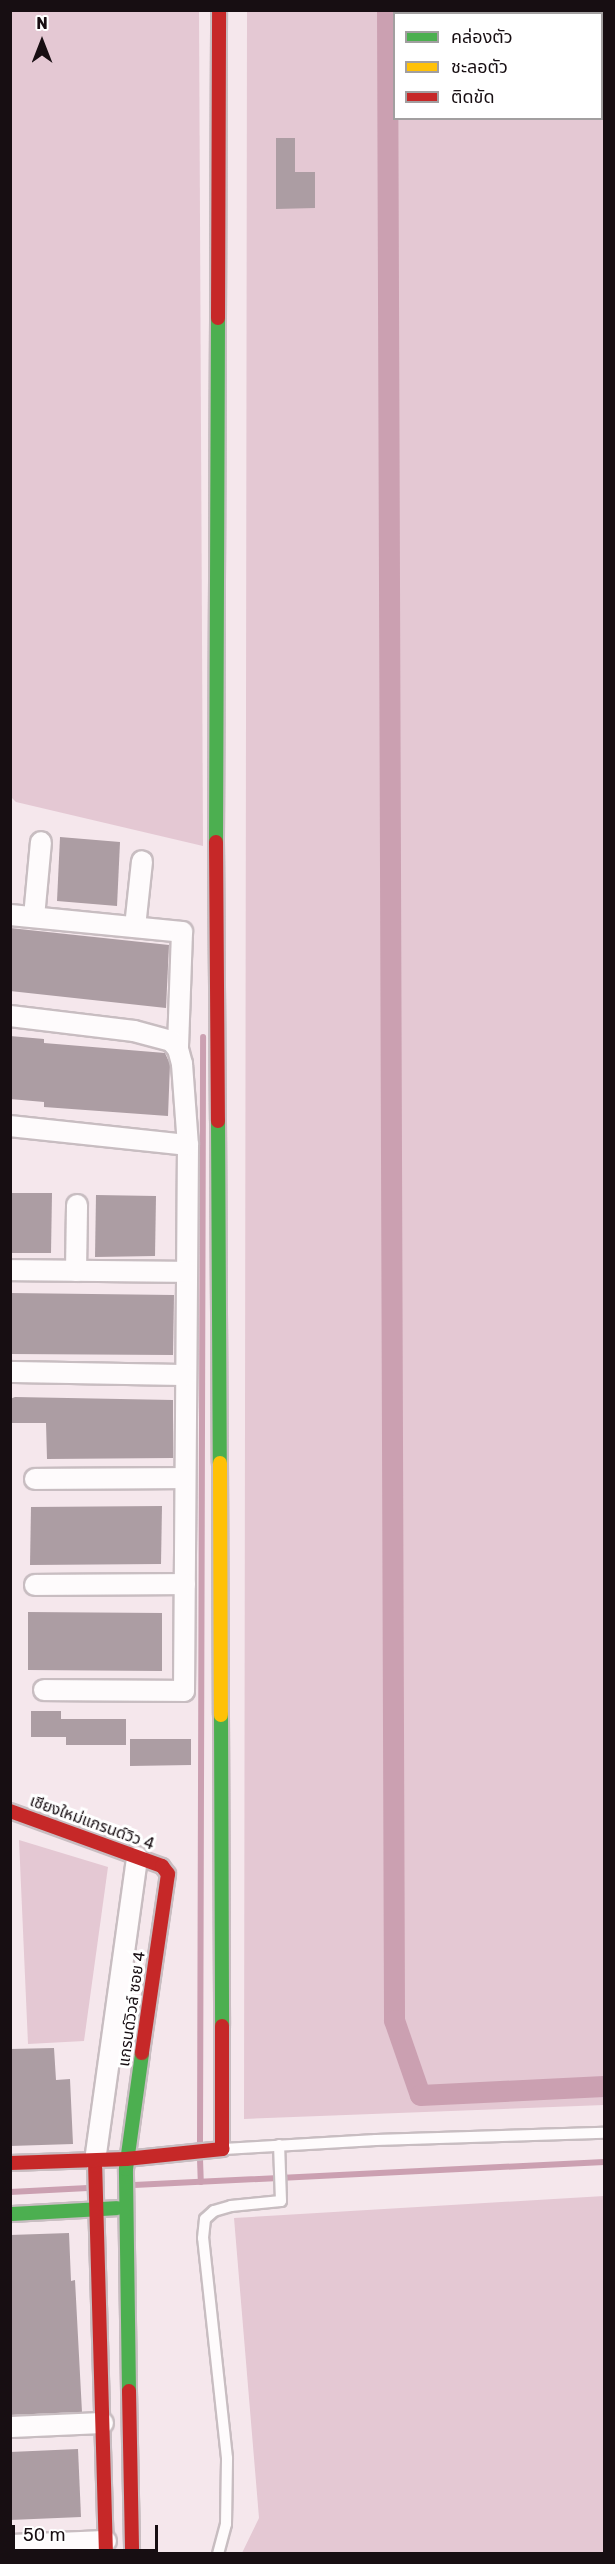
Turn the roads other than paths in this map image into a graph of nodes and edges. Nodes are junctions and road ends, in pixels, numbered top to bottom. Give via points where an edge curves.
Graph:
1 (219, 10) edge
2 (41, 842) dead end
3 (142, 861) dead end
4 (10, 915) edge
5 (34, 917) junction
6 (135, 927) junction
7 (10, 1016) edge
8 (178, 1049) junction
9 (10, 1126) edge
10 (188, 1145) junction
11 (77, 1205) dead end
12 (10, 1270) edge
13 (76, 1271) junction
14 (187, 1272) junction
15 (10, 1372) edge
16 (186, 1375) junction
17 (185, 1478) junction
18 (35, 1479) dead end
19 (184, 1584) junction
20 (35, 1586) dead end
21 (44, 1690) dead end
22 (10, 1811) edge
23 (137, 1857) junction
24 (162, 1866) joint
25 (604, 2133) edge
26 (279, 2145) junction
27 (219, 2150) junction
28 (10, 2163) edge
29 (126, 2164) junction
30 (95, 2165) junction
31 (128, 2204) junction
32 (98, 2205) junction
33 (10, 2214) edge
34 (103, 2423) junction
35 (10, 2427) edge
36 (10, 2545) edge
37 (106, 2547) edge
38 (132, 2553) edge
39 (218, 2553) edge

1 - 27 street
2 - 5 street
3 - 6 street
4 - 5 street
5 - 6 street
6 - 8 street via 182,932
7 - 8 street via 150,1034 171,1041
8 - 10 street
9 - 10 street
10 - 14 street
11 - 13 street
12 - 13 street
13 - 14 street
14 - 16 street
15 - 16 street
16 - 17 street
17 - 18 street
17 - 19 street
19 - 20 street
19 - 21 street via 184,1691
22 - 23 street, เชียงใหม่แกรนด์วิว 4
23 - 24 street, เชียงใหม่แกรนด์วิว 4
23 - 30 street
24 - 29 street, แกรนด์วิวล์ ซอย 4 via 168,1874
25 - 26 lane
26 - 27 lane
26 - 39 lane via 281,2201 231,2206 205,2218 203,2238 227,2458 226,2524
27 - 29 street
28 - 30 street
29 - 30 street
29 - 31 street, แกรนด์วิวล์ ซอย 4
30 - 32 street
31 - 32 street
31 - 38 street, แกรนด์วิวล์ ซอย 4
32 - 33 street
32 - 34 street
34 - 35 street
34 - 37 street
36 - 37 street

